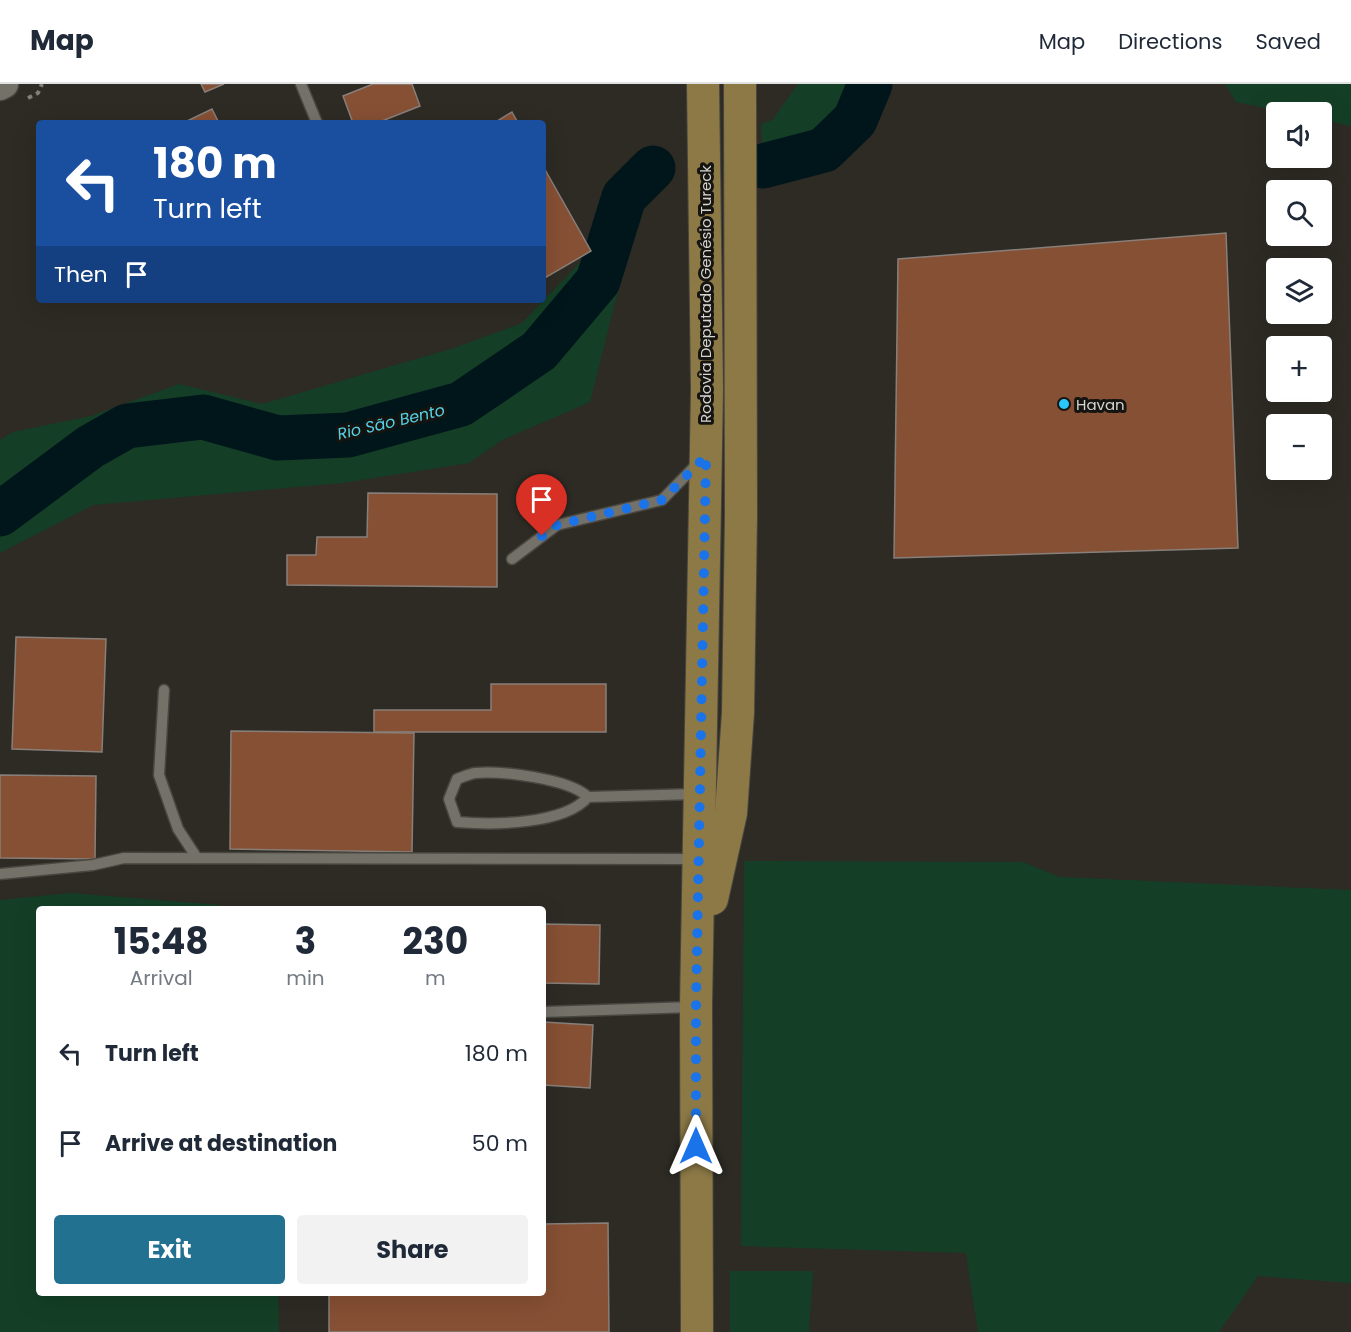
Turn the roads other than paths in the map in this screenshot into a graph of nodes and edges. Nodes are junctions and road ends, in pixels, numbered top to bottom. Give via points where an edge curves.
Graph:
1 (301, 84) edge
2 (689, 84) edge
3 (703, 84) edge
4 (740, 84) edge
5 (316, 120) edge
6 (707, 283) junction
7 (706, 456) junction
8 (512, 559) dead end
9 (164, 690) dead end
10 (700, 794) junction
11 (588, 797) junction
12 (197, 858) junction
13 (699, 859) junction
14 (0, 874) edge
15 (697, 964) junction
16 (696, 1006) junction
17 (546, 1012) edge
18 (697, 1332) edge

1 - 5 lane
2 - 6 main road
3 - 6 main road, Rodovia Deputado Genésio Tureck
4 - 15 main road via 738,713 731,813
6 - 7 main road, Rodovia Deputado Genésio Tureck
7 - 8 lane via 662,500 557,525
7 - 10 main road, Rodovia Deputado Genésio Tureck
9 - 12 lane via 159,775 178,829
10 - 11 lane
10 - 13 main road, Rodovia Deputado Genésio Tureck
11 - 11 lane via 580,806 540,819 492,825 457,822 449,799 457,779 474,773 549,779 580,789
12 - 13 lane
12 - 14 lane via 124,858
13 - 15 main road, Rodovia Deputado Genésio Tureck
15 - 16 main road, Rodovia Deputado Genésio Tureck
16 - 17 lane
16 - 18 main road, Rodovia Deputado Genésio Tureck

